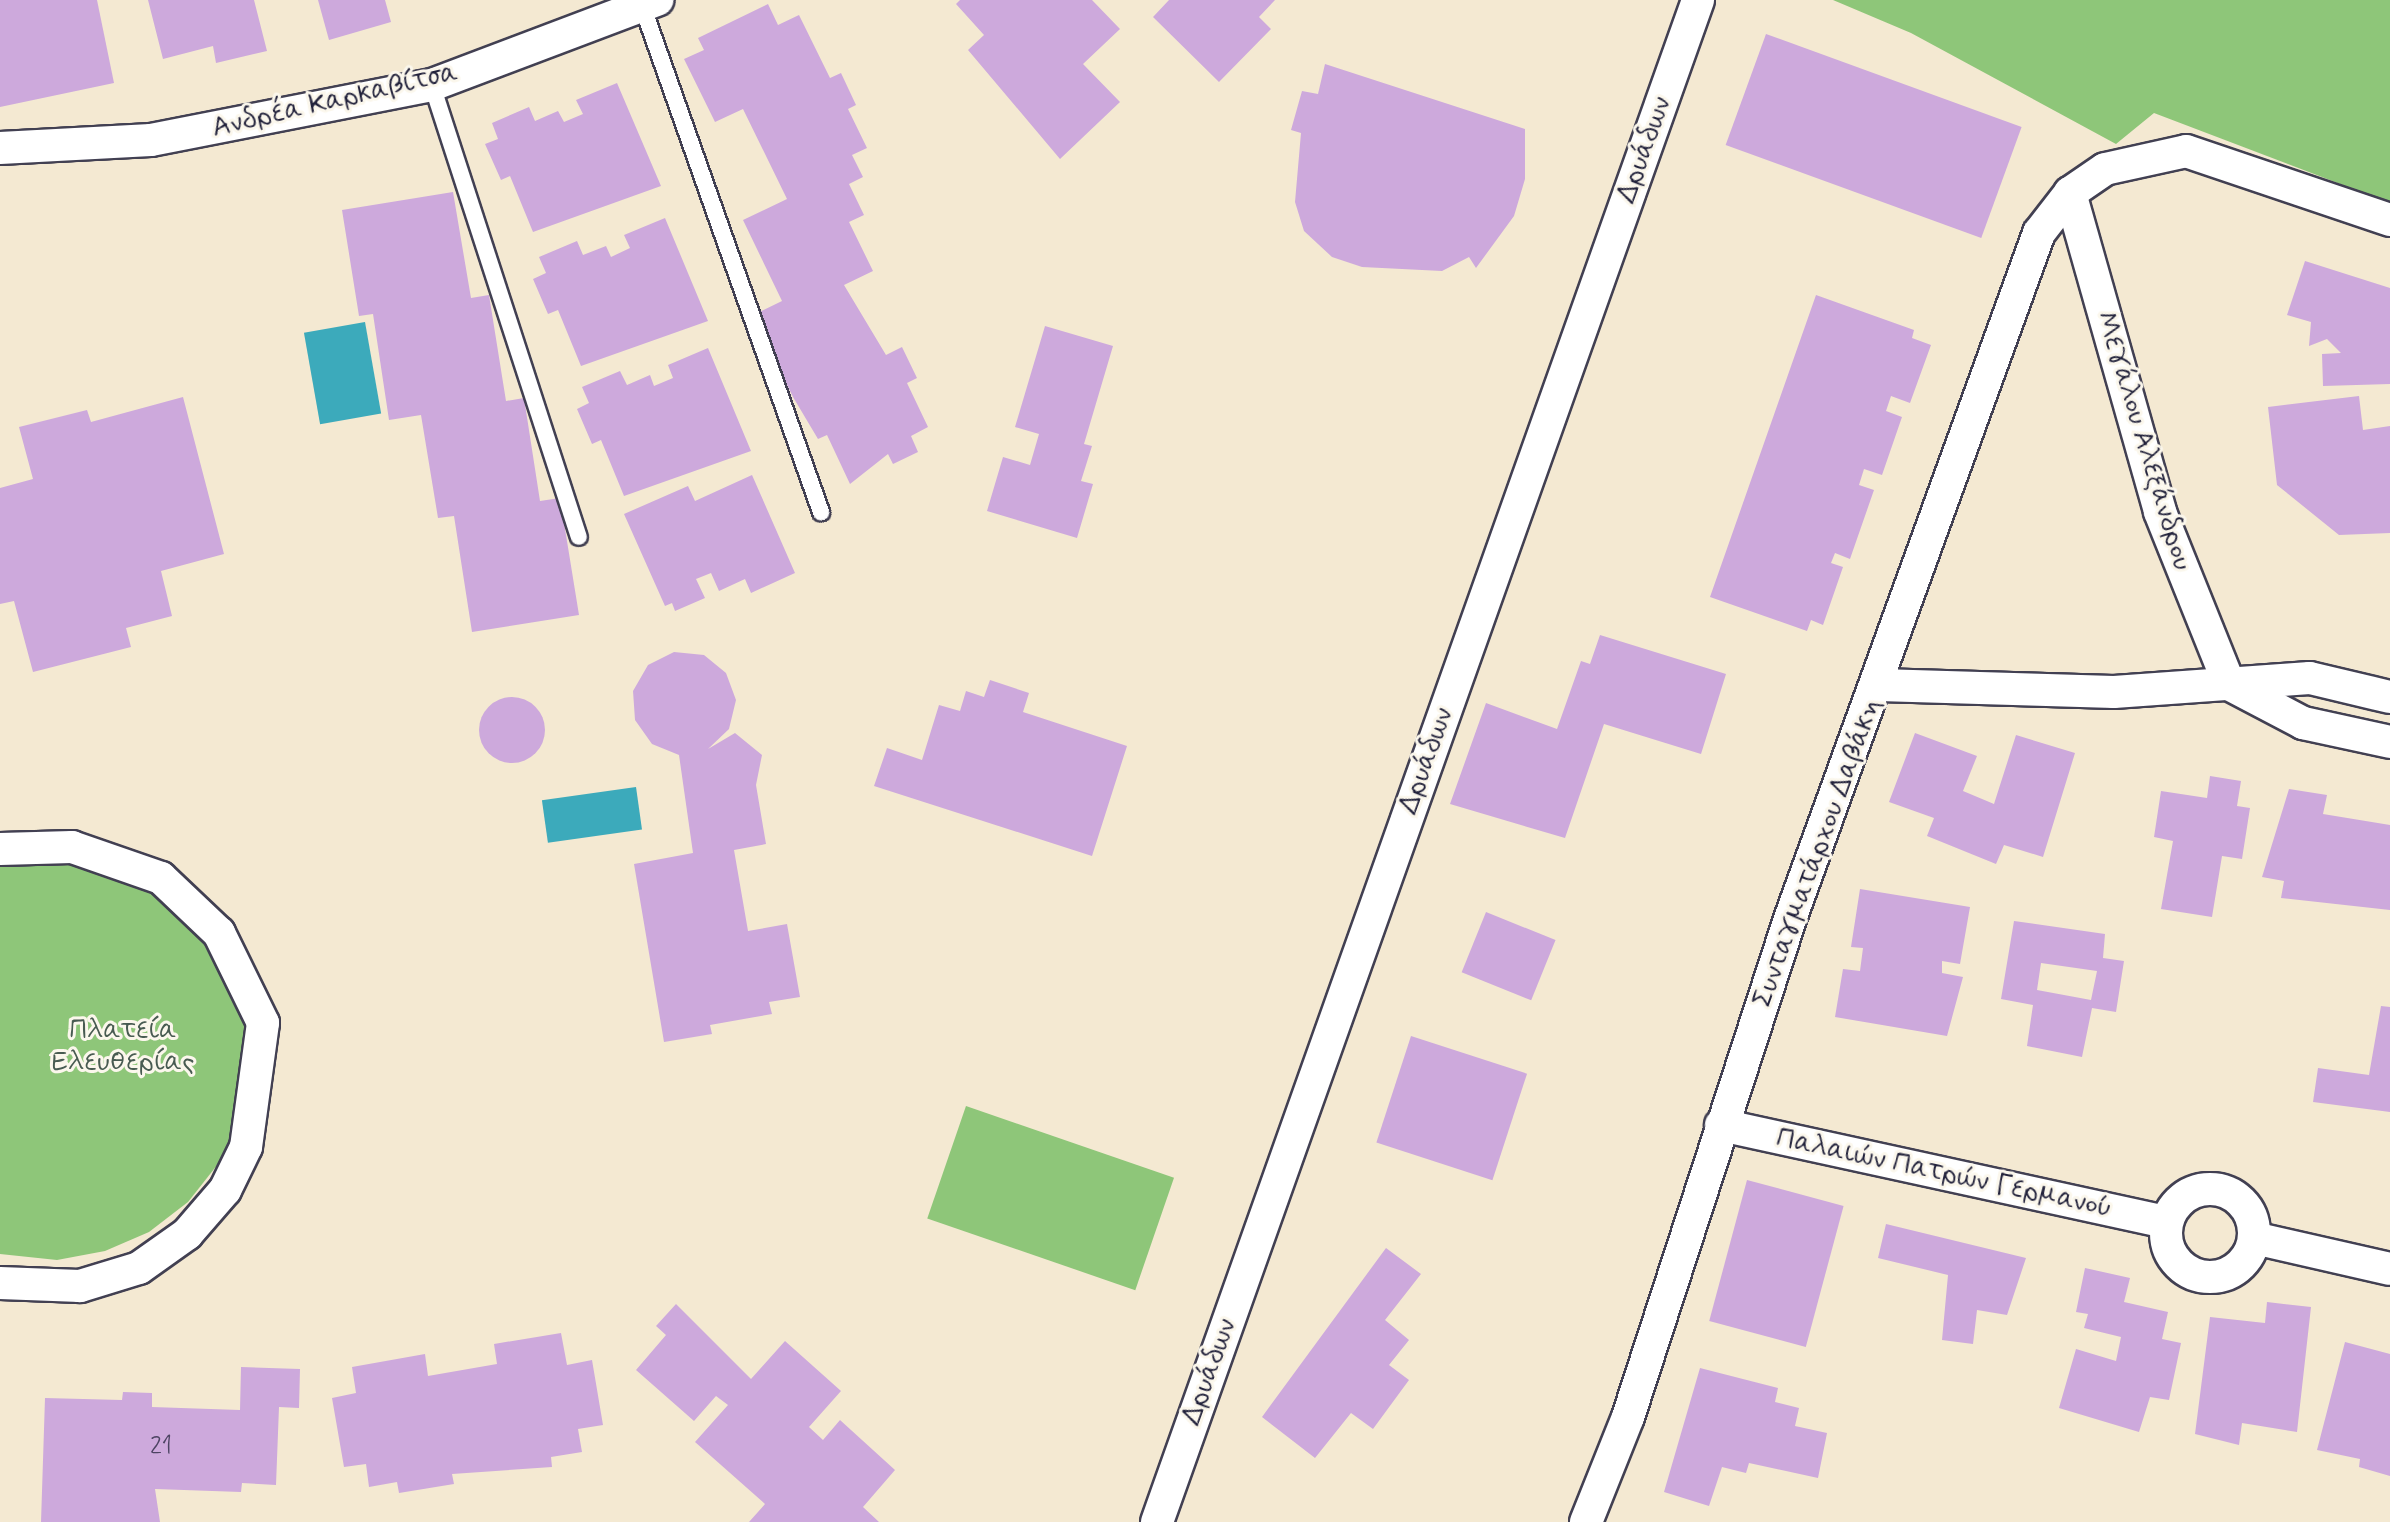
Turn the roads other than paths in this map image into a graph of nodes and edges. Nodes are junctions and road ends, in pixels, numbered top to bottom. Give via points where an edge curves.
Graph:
1 (1698, 0) edge
2 (650, 4) edge
3 (432, 85) junction
4 (0, 148) edge
5 (2070, 193) junction
6 (2390, 220) edge
7 (821, 512) dead end
8 (579, 537) dead end
9 (2229, 684) junction
10 (1879, 685) junction
11 (2390, 697) edge
12 (2390, 742) edge
13 (0, 849) edge
14 (1721, 1125) junction
15 (2167, 1222) junction
16 (2254, 1238) junction
17 (2390, 1269) edge
18 (0, 1283) edge
19 (1157, 1522) edge
20 (1586, 1522) edge

1 - 19 street, Δρυάδων
2 - 3 street, Ανδρέα Καρκαβίτσα
2 - 7 lane
3 - 4 street, Ανδρέα Καρκαβίτσα via 151,140
3 - 8 lane
5 - 6 street, Συνταγματάρχου Δαβάκη via 2105,169 2186,151
5 - 9 street, Μεγάλου Αλεξάνδρου via 2160,512
5 - 10 street, Συνταγματάρχου Δαβάκη via 2039,233
9 - 10 street via 2114,692
9 - 11 street via 2310,678
9 - 12 street via 2303,723
10 - 14 street, Συνταγματάρχου Δαβάκη
13 - 18 street via 72,847 161,878 219,933 263,1023 246,1147 225,1190 187,1234 139,1268 80,1286
14 - 15 street, Παλαιών Πατρών Γερμανού
14 - 20 street, Συνταγματάρχου Δαβάκη via 1628,1417
15 - 16 street via 2184,1199 2210,1189 2238,1199
15 - 16 street via 2177,1263 2203,1277 2242,1264
16 - 17 street

